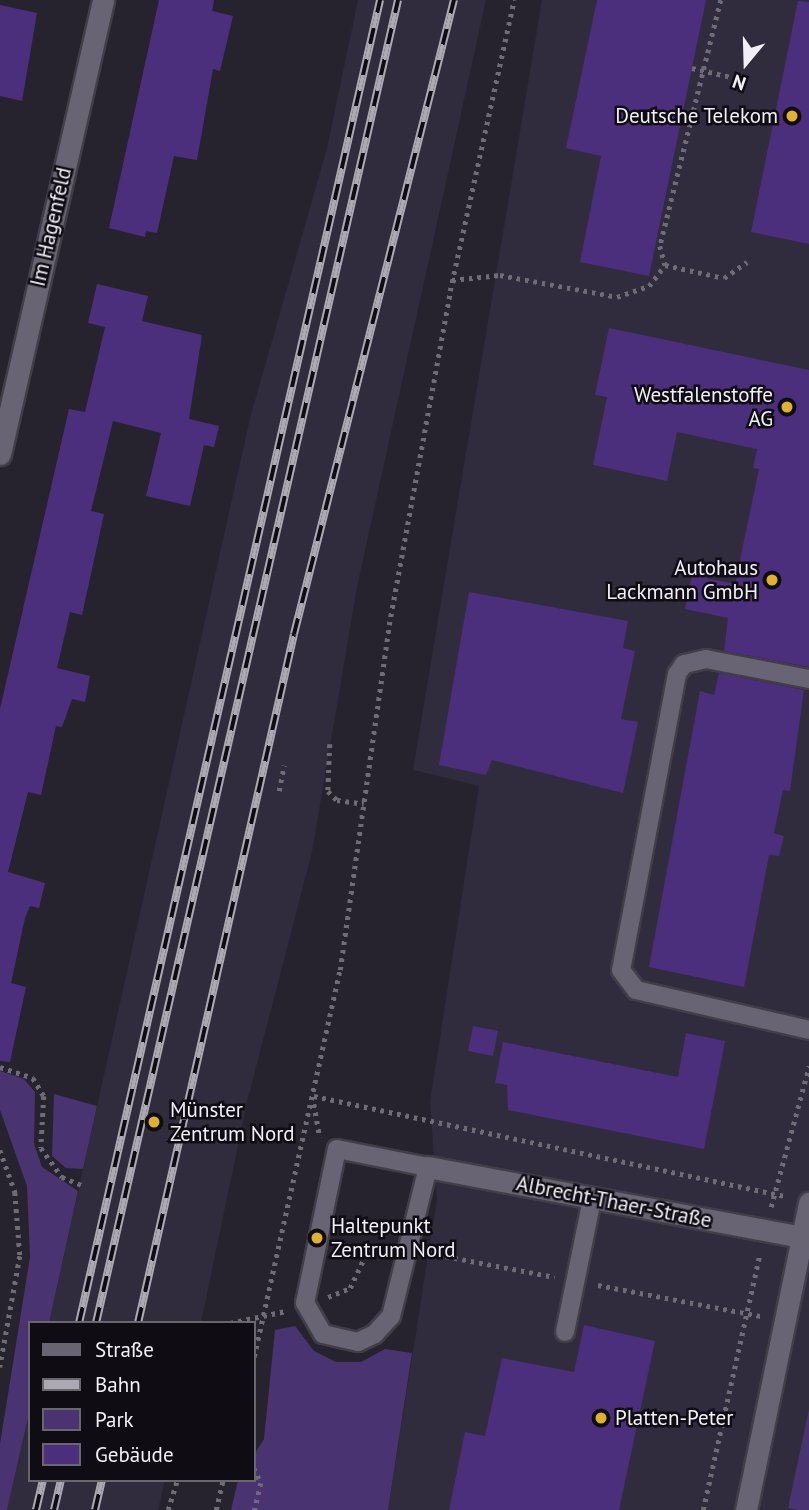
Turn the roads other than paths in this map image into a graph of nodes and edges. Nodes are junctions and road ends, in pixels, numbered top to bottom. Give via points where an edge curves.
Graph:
1 (103, 0) edge
2 (0, 454) edge
3 (809, 679) edge
4 (809, 1030) edge
5 (428, 1167) junction
6 (592, 1199) junction
7 (803, 1200) edge
8 (801, 1237) junction
9 (565, 1332) dead end
10 (747, 1510) edge

1 - 2 street, Im Hagenfeld
3 - 4 lane via 706,659 684,664 677,674 621,970 636,990
5 - 5 lane, Albrecht-Thaer-Straße via 391,1316 376,1334 358,1342 331,1338 310,1319 304,1303 337,1149
5 - 6 street, Albrecht-Thaer-Straße
6 - 8 street, Albrecht-Thaer-Straße
6 - 9 lane
7 - 8 street
8 - 10 street

